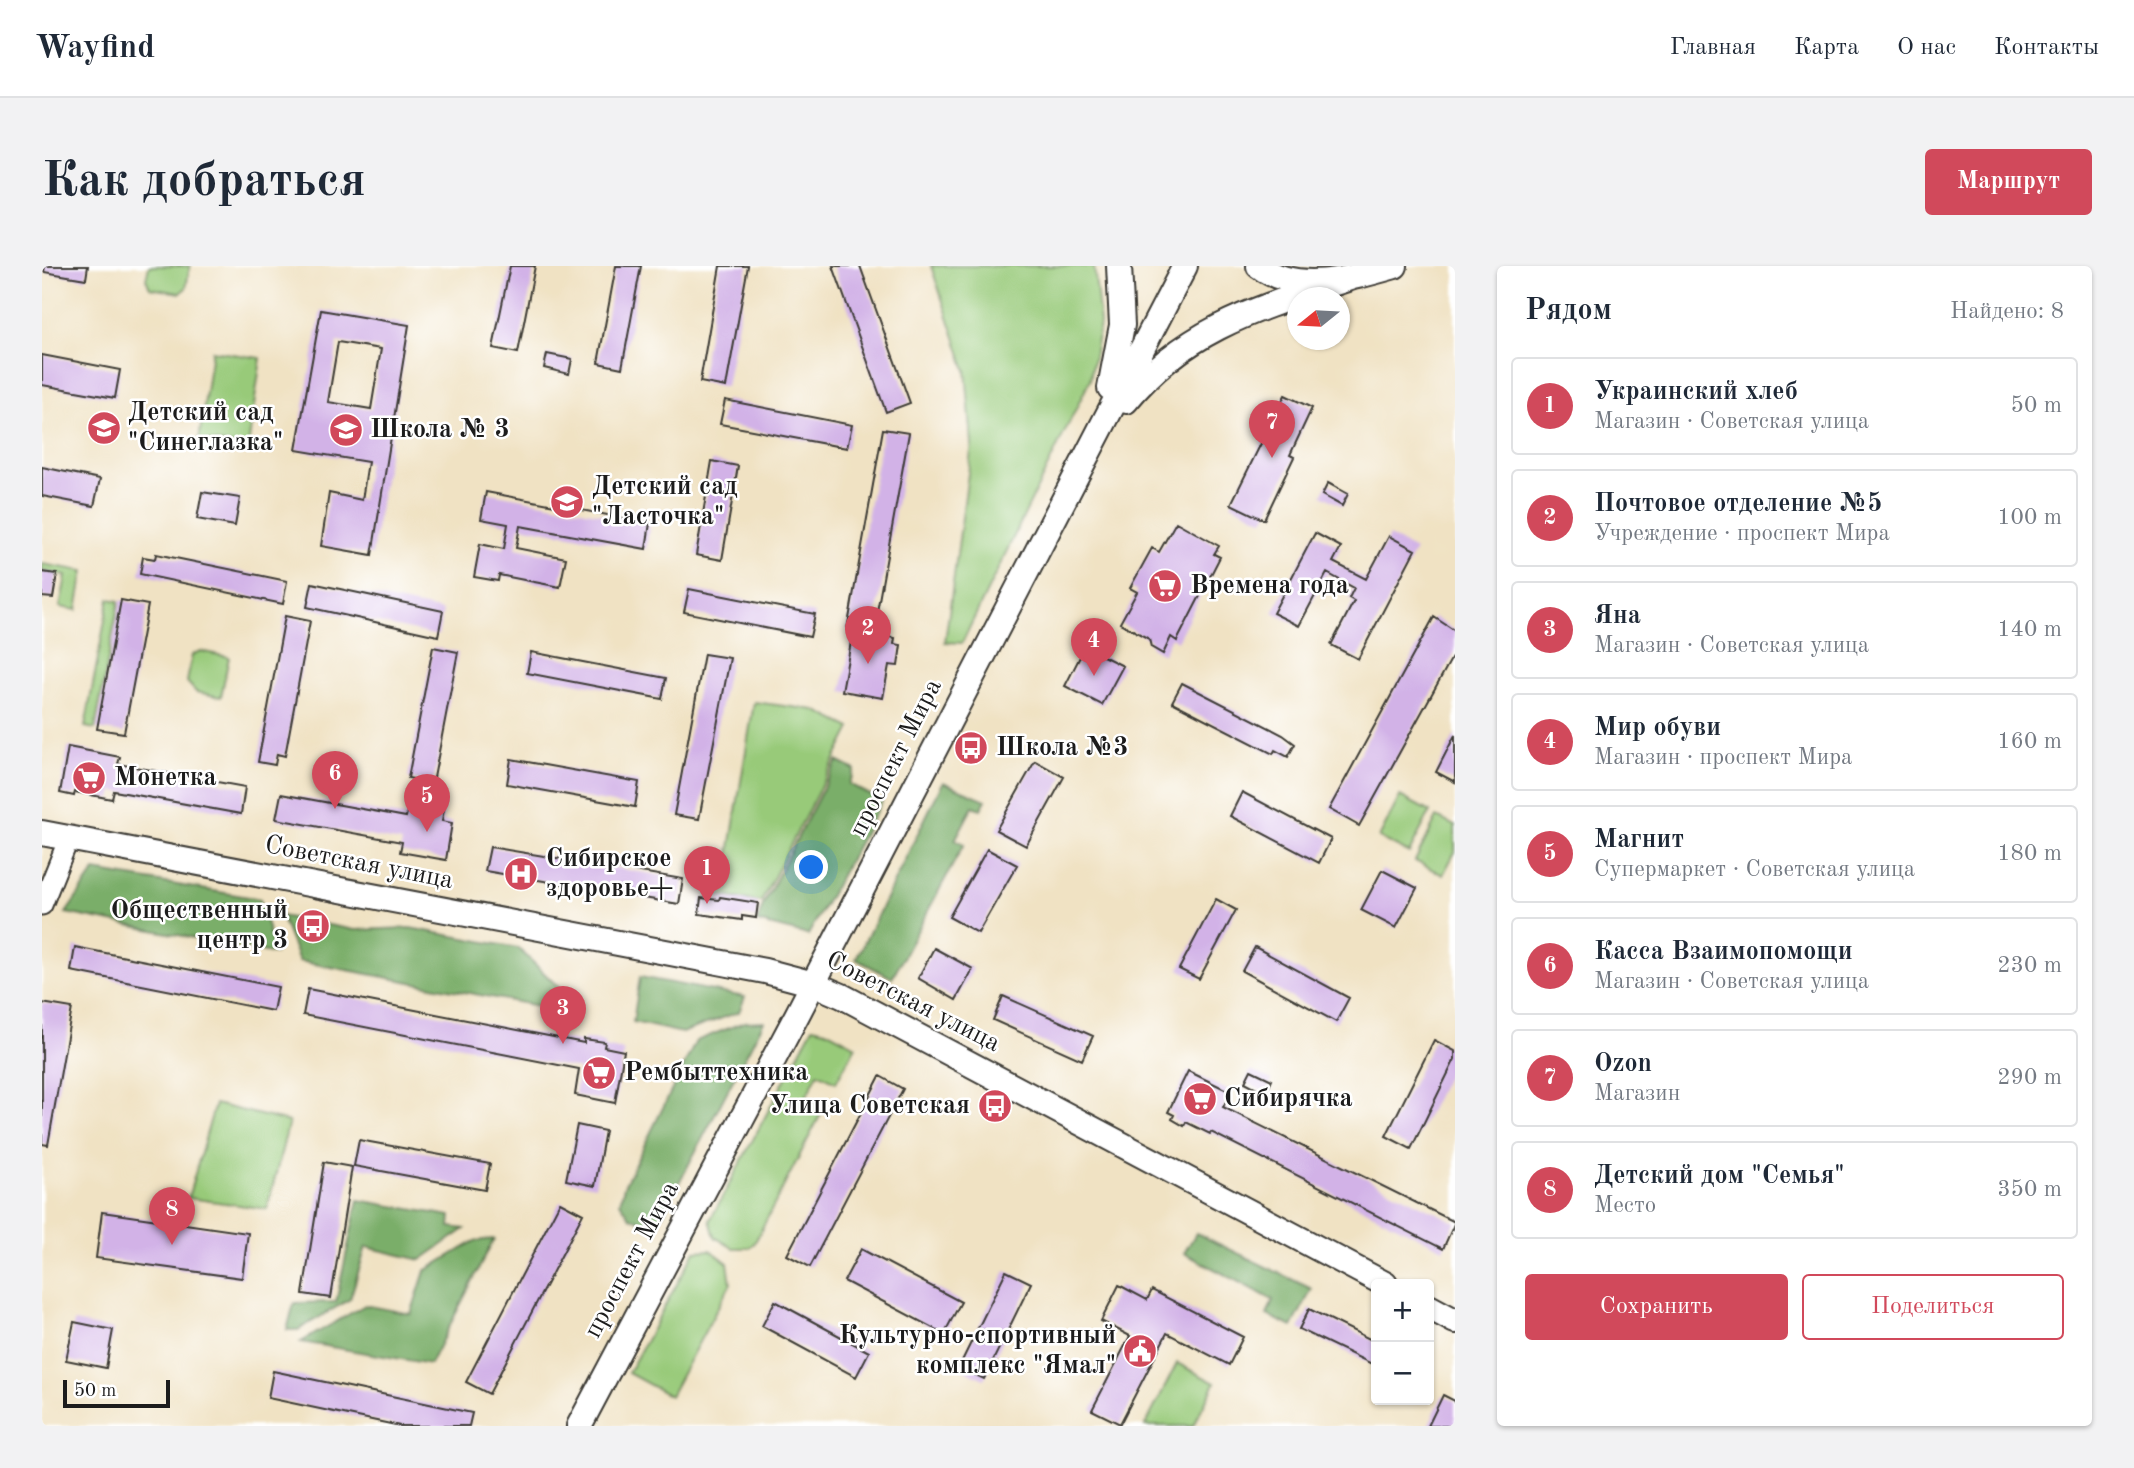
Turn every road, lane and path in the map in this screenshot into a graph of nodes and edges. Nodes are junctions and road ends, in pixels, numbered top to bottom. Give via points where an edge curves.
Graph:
1 (1119, 266) edge
2 (1185, 266) edge
3 (1259, 266) edge
4 (1395, 266) edge
5 (1364, 273) junction
6 (1092, 442) junction
7 (42, 833) edge
8 (68, 838) junction
9 (42, 905) edge
10 (814, 984) junction
11 (1376, 1279) edge
12 (1434, 1310) edge
13 (1455, 1321) edge
14 (579, 1426) edge

1 - 6 main road via 1122,315 1118,359
2 - 6 main road, проспект Мира
3 - 5 main road via 1292,282
4 - 5 main road
5 - 6 main road via 1242,315 1183,346 1150,372
6 - 10 main road, проспект Мира
7 - 8 main road, Советская улица
8 - 9 street
8 - 10 main road, Советская улица
10 - 11 main road, Советская улица
10 - 14 main road, проспект Мира
12 - 13 main road

